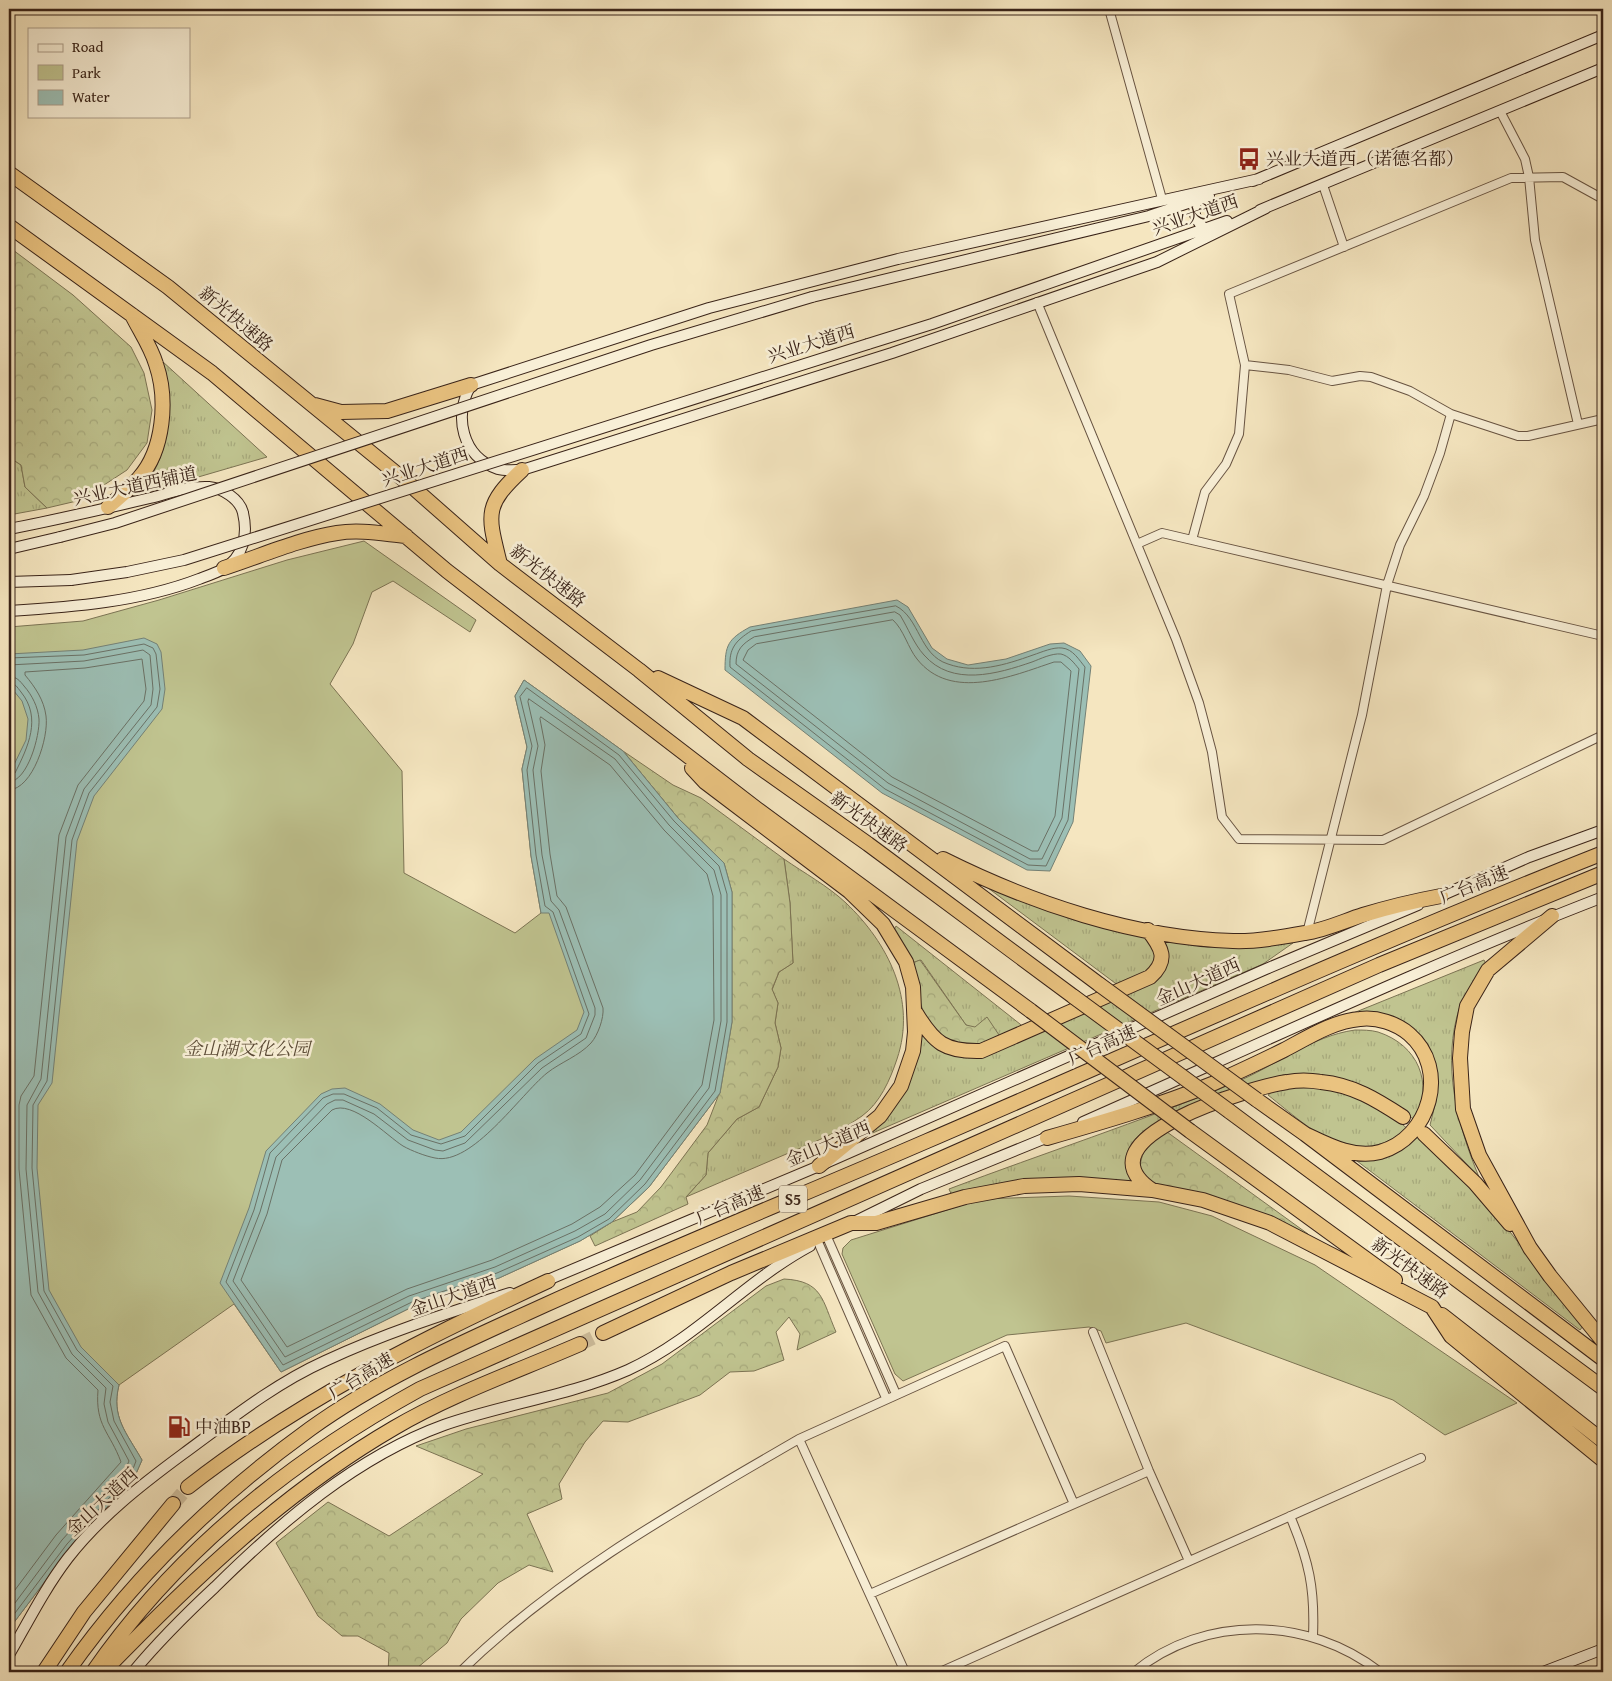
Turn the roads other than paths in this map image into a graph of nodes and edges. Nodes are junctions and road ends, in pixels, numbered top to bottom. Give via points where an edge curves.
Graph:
1 (1109, 9) edge
2 (1603, 35) edge
3 (1603, 68) edge
4 (1500, 111) junction
5 (9, 173) edge
6 (1529, 177) junction
7 (1259, 179) junction
8 (1324, 185) junction
9 (1162, 199) junction
10 (1603, 199) edge
11 (1197, 200) junction
12 (1266, 208) junction
13 (9, 226) edge
14 (1205, 229) junction
15 (1344, 247) junction
16 (1037, 302) junction
17 (131, 312) junction
18 (1245, 365) junction
19 (471, 385) junction
20 (309, 403) junction
21 (1451, 414) junction
22 (1603, 418) edge
23 (1578, 424) junction
24 (522, 470) junction
25 (108, 507) junction
26 (9, 529) edge
27 (406, 536) junction
28 (1192, 540) junction
29 (1137, 544) junction
30 (9, 549) edge
31 (500, 564) junction
32 (224, 568) junction
33 (9, 582) edge
34 (1387, 585) junction
35 (9, 612) edge
36 (1603, 636) edge
37 (639, 670) junction
38 (658, 734) junction
39 (1603, 735) edge
40 (1603, 830) edge
41 (1330, 840) junction
42 (912, 843) junction
43 (1603, 853) edge
44 (1603, 873) edge
45 (1440, 896) junction
46 (1603, 896) edge
47 (1552, 916) junction
48 (1148, 930) junction
49 (1307, 933) junction
50 (915, 1013) junction
51 (1403, 1118) dead end
52 (1305, 1134) junction
53 (1424, 1134) dead end
54 (1047, 1138) junction
55 (819, 1166) junction
56 (1152, 1190) junction
57 (851, 1223) junction
58 (822, 1239) junction
59 (1530, 1248) junction
60 (548, 1280) junction
61 (1432, 1307) junction
62 (1093, 1332) dead end
63 (603, 1333) tunnel mouth
64 (1603, 1341) edge
65 (580, 1344) tunnel mouth
66 (1603, 1359) edge
67 (1603, 1388) edge
68 (896, 1394) junction
69 (886, 1398) junction
70 (799, 1439) junction
71 (1603, 1440) edge
72 (1421, 1458) dead end
73 (1603, 1460) edge
74 (1149, 1471) junction
75 (188, 1487) tunnel mouth
76 (173, 1504) tunnel mouth
77 (1074, 1504) junction
78 (1290, 1516) junction
79 (1189, 1561) junction
80 (870, 1594) junction
81 (1313, 1636) junction
82 (1603, 1649) edge
83 (9, 1655) edge
84 (1603, 1670) edge
85 (44, 1672) edge
86 (67, 1672) edge
87 (93, 1672) edge
88 (103, 1672) edge
89 (133, 1672) edge
90 (460, 1672) edge
91 (905, 1672) edge
92 (940, 1672) edge
93 (1134, 1672) edge
94 (1380, 1672) edge
95 (1543, 1672) edge
96 (1596, 1672) edge

1 - 9 street
2 - 7 main road, 兴业大道西
3 - 4 main road, 兴业大道西
4 - 6 street via 1525,159
4 - 8 main road, 兴业大道西
5 - 20 highway, 新光快速路 via 168,287
6 - 10 street via 1562,177
6 - 15 street via 1511,178
6 - 23 street via 1536,240
7 - 9 main road
7 - 11 main road, 兴业大道西
8 - 12 main road, 兴业大道西
8 - 15 street
9 - 19 main road via 898,259 709,308
11 - 14 main road via 1193,209 1198,223
11 - 30 main road, 兴业大道西, bridge via 1149,216 812,296 651,345 115,523
12 - 14 main road, 兴业大道西
12 - 16 main road via 1157,262
13 - 17 highway
14 - 33 main road, 兴业大道西, bridge via 932,324 184,560 71,580
15 - 18 street via 1229,294
16 - 24 main road via 892,353
16 - 29 street
17 - 25 highway via 156,364 161,424 158,440 140,478
17 - 27 highway via 212,372
18 - 21 street via 1289,370 1332,381 1371,377 1410,391
18 - 28 street via 1239,434 1226,464 1205,492
19 - 20 highway via 387,411 341,412
19 - 24 main road via 460,417 462,434 484,461 500,469
20 - 31 highway, 新光快速路 via 408,483
21 - 23 street via 1518,436
21 - 34 street via 1440,454 1400,545
22 - 23 street
24 - 31 highway via 504,486 490,514
25 - 26 main road, 兴业大道西铺道
25 - 32 main road, 兴业大道西铺道 via 186,488 210,487 226,492 242,508 247,529 243,547
27 - 32 highway via 364,531 338,532
27 - 38 highway via 446,571
28 - 29 street via 1162,533
28 - 34 street
29 - 41 street via 1199,702 1212,752 1222,817 1239,839
31 - 37 highway, 新光快速路
32 - 35 main road, 兴业大道西铺道 via 180,586 136,597
34 - 36 street
34 - 41 street via 1362,715
37 - 42 highway via 743,718
37 - 67 highway, 新光快速路, bridge via 748,759 868,844
38 - 50 highway via 705,782 850,891 883,924 906,962 913,987
38 - 61 highway, 新光快速路, bridge via 1190,1131
39 - 41 street via 1383,840
40 - 45 main road, 金山大道西 via 1529,857
41 - 49 street
42 - 48 highway via 1008,888 1089,915
42 - 52 highway, bridge
43 - 86 highway, 广台高速 / S5 via 1245,1002 581,1289 424,1361 311,1428 211,1509 136,1584
44 - 87 highway, 广台高速 / S5 via 1344,980 420,1388 338,1438 277,1482 213,1535 143,1607
45 - 49 highway via 1393,906
45 - 55 main road, 金山大道西
46 - 47 main road
47 - 54 main road
47 - 59 highway via 1488,970 1467,1006 1460,1058 1463,1109 1469,1131
48 - 49 highway via 1236,942
48 - 50 highway via 1161,948 1162,958 1150,977 981,1051 945,1047 930,1036
50 - 55 highway via 913,1051 900,1086 880,1116
51 - 56 highway via 1360,1091 1319,1081 1289,1082 1227,1097 1163,1126 1138,1147 1133,1156 1134,1167 1144,1185
52 - 54 highway via 1350,1153 1392,1148 1416,1126 1432,1095 1425,1053 1410,1035 1395,1025 1375,1019 1347,1021 1316,1032 1220,1080 1166,1102
52 - 66 highway
53 - 59 highway via 1475,1183
54 - 57 main road via 921,1189
55 - 60 main road, 金山大道西
56 - 57 highway via 1079,1184 1024,1186 965,1196 876,1223
56 - 61 highway via 1203,1200 1270,1223
57 - 58 main road
57 - 63 highway via 731,1273
58 - 68 street
58 - 69 street
58 - 89 main road via 766,1274 654,1357 604,1380 442,1426 373,1460 338,1482 277,1529 192,1608
59 - 64 highway
60 - 75 highway via 361,1374 252,1440
60 - 83 main road, 金山大道西 via 469,1306 325,1361 222,1425 114,1508 92,1530 68,1558
61 - 71 highway, 新光快速路
61 - 73 highway via 1451,1336
62 - 74 street
65 - 88 highway via 430,1408 356,1450 210,1566
68 - 69 street
68 - 77 street via 1005,1346
69 - 70 street
70 - 80 street
70 - 90 street via 672,1511 621,1544 538,1606
72 - 78 street
74 - 77 street
74 - 79 street
76 - 85 highway via 84,1612
77 - 80 street
78 - 79 street
78 - 81 street via 1304,1548 1312,1582
79 - 92 street
80 - 91 street
81 - 93 street via 1256,1628 1214,1634 1169,1650
81 - 94 street via 1349,1651
82 - 95 main road
84 - 96 main road

